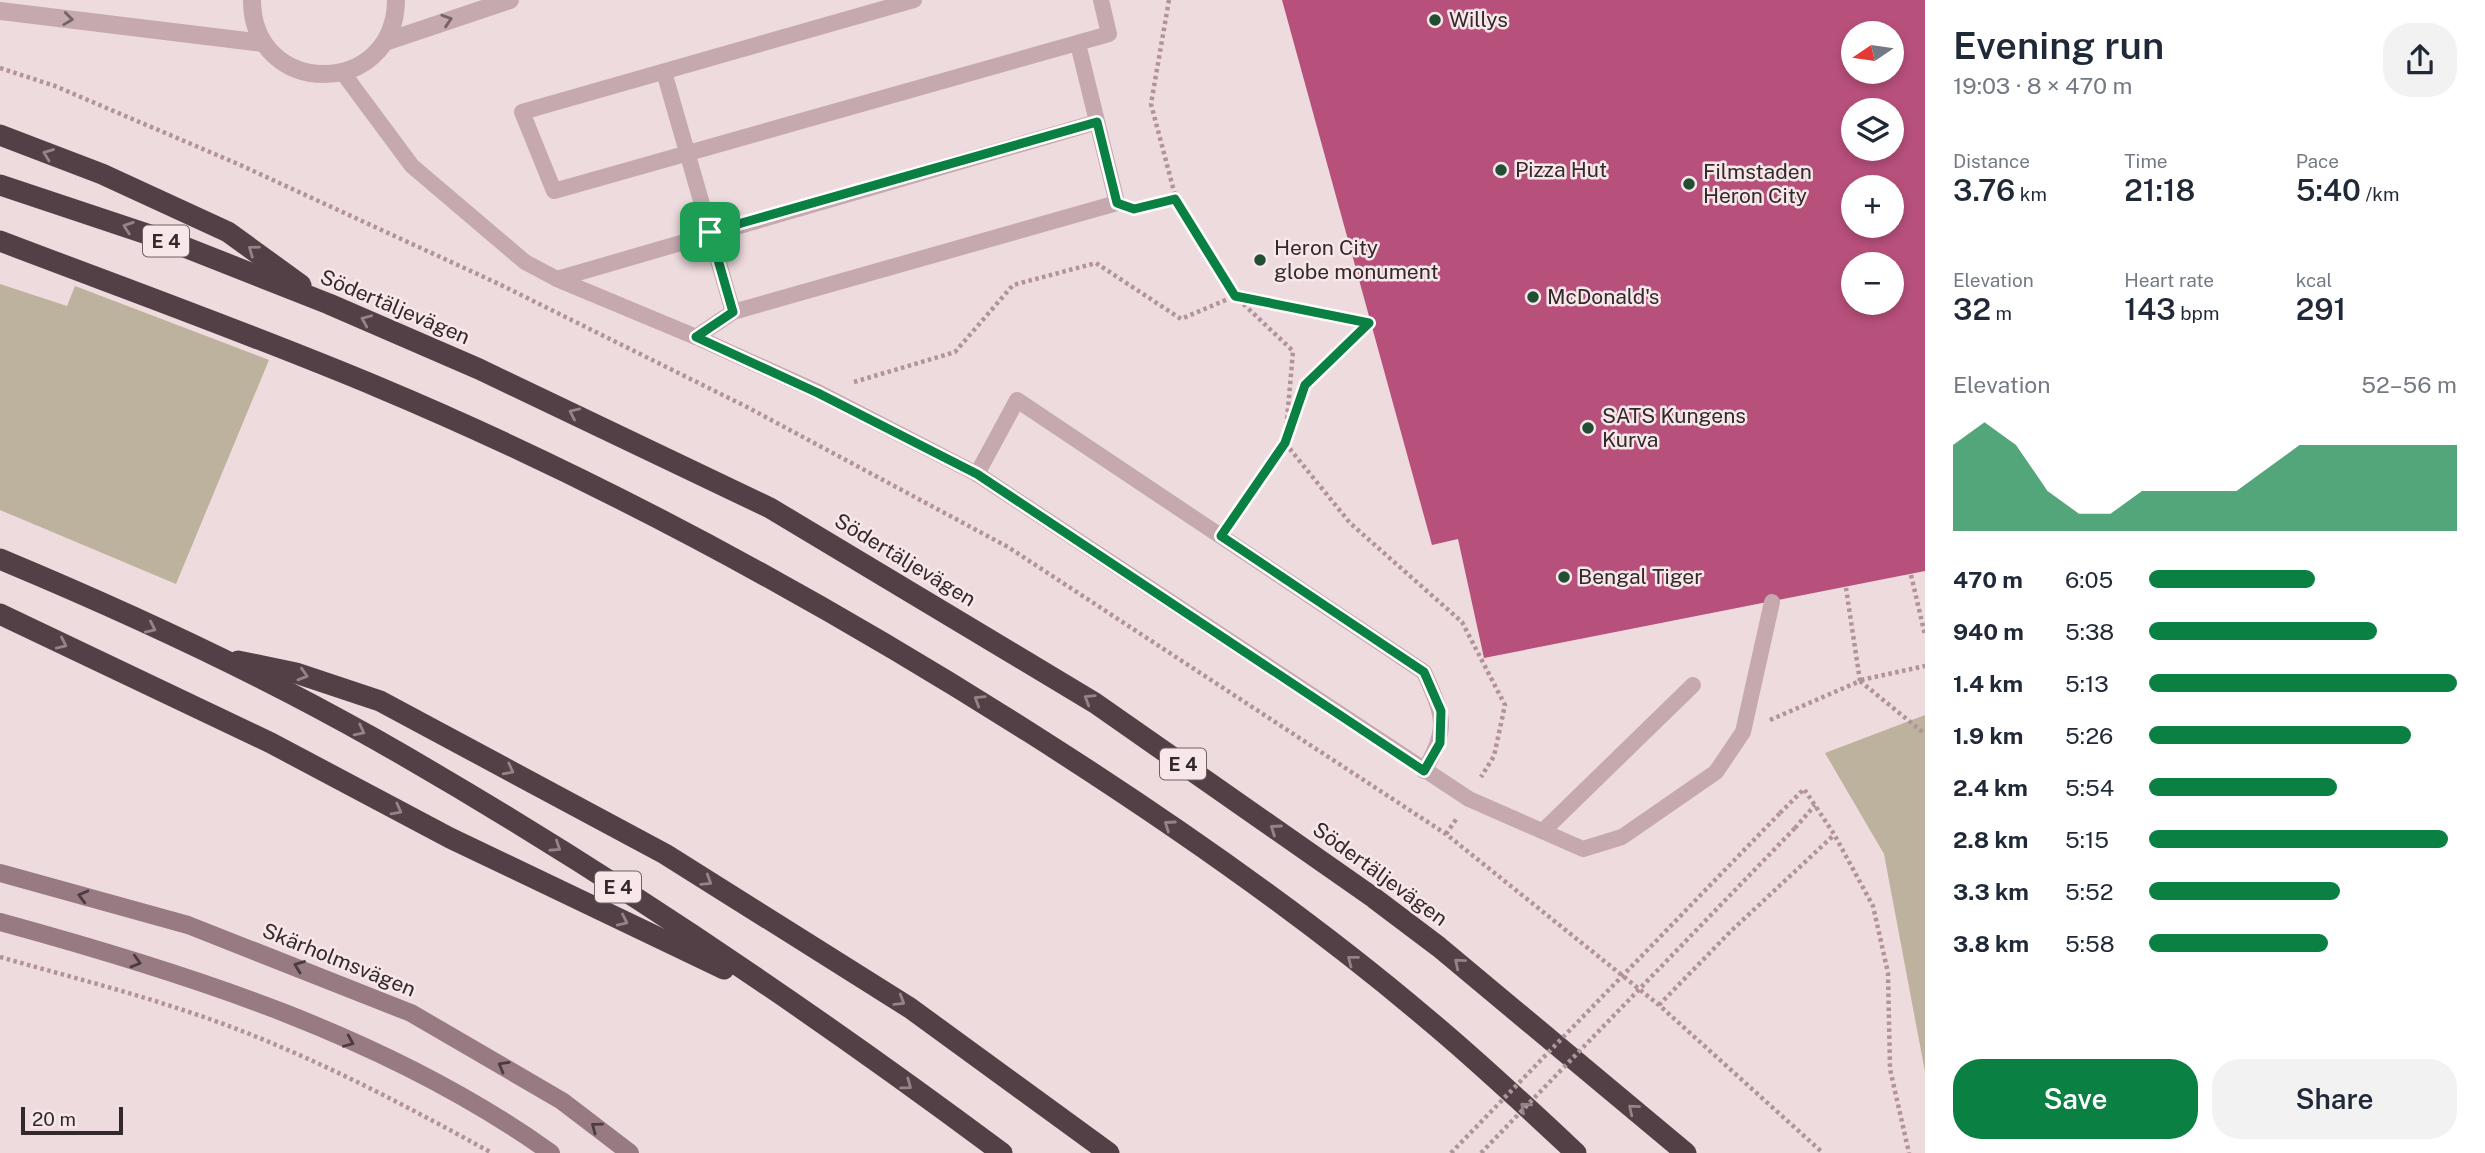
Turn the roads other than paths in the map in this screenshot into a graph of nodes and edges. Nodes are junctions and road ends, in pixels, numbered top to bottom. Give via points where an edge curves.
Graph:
1 (252, 0) edge
2 (396, 0) edge
3 (510, 0) edge
4 (914, 0) edge
5 (1101, 0) edge
6 (0, 11) edge
7 (385, 42) junction
8 (263, 43) junction
9 (1078, 44) junction
10 (664, 72) junction
11 (343, 73) junction
12 (1097, 122) junction
13 (0, 135) edge
14 (687, 152) junction
15 (0, 185) edge
16 (710, 232) junction
17 (0, 241) edge
18 (557, 279) junction
19 (329, 304) junction
20 (733, 312) junction
21 (696, 337) junction
22 (977, 474) junction
23 (0, 559) edge
24 (1772, 602) dead end
25 (0, 614) edge
26 (212, 656) junction
27 (1693, 685) dead end
28 (1424, 771) junction
29 (1543, 831) junction
30 (0, 873) edge
31 (0, 922) edge
32 (786, 998) junction
33 (551, 1153) edge
34 (630, 1153) edge
35 (1002, 1153) edge
36 (1109, 1153) edge
37 (1576, 1153) edge
38 (1686, 1153) edge

1 - 8 street via 252,16
2 - 7 street via 396,17
7 -> 3 street
4 - 10 lane
5 - 9 lane via 1109,34
6 -> 8 street
7 - 11 street via 367,62
8 - 11 street via 294,68 313,75
9 - 12 lane
9 - 14 lane
10 - 14 lane
10 - 14 lane via 522,112 554,191
11 - 18 lane via 412,166 525,262
12 - 16 lane
12 - 20 lane via 1117,203
19 -> 13 highway via 228,232 102,174
14 - 16 lane
19 -> 15 highway, Södertäljevägen / E 4 via 177,244
16 - 18 lane
16 - 20 lane
37 -> 17 highway via 1426,1017 1271,895 1101,778 807,599 560,470 380,388
18 - 21 lane
38 -> 19 highway, Södertäljevägen / E 4 via 1439,947 1095,703 770,508 479,369
20 - 21 lane
21 - 22 lane
22 - 28 lane
22 - 28 lane via 1017,400 1424,672 1441,711 1440,743
23 -> 26 highway, E 4
24 - 29 lane via 1743,732 1716,772 1622,837 1583,849
25 -> 32 highway via 271,743 462,844
26 -> 32 highway, E 4 via 373,738 526,828
26 -> 36 highway via 296,673 380,701 665,854 910,1007
27 - 29 lane
28 - 29 lane via 1469,799
34 -> 30 main road, Skärholmsvägen via 562,1101 411,1013 188,925
31 -> 33 main road via 188,978 284,1014 462,1097
32 -> 35 highway, E 4

